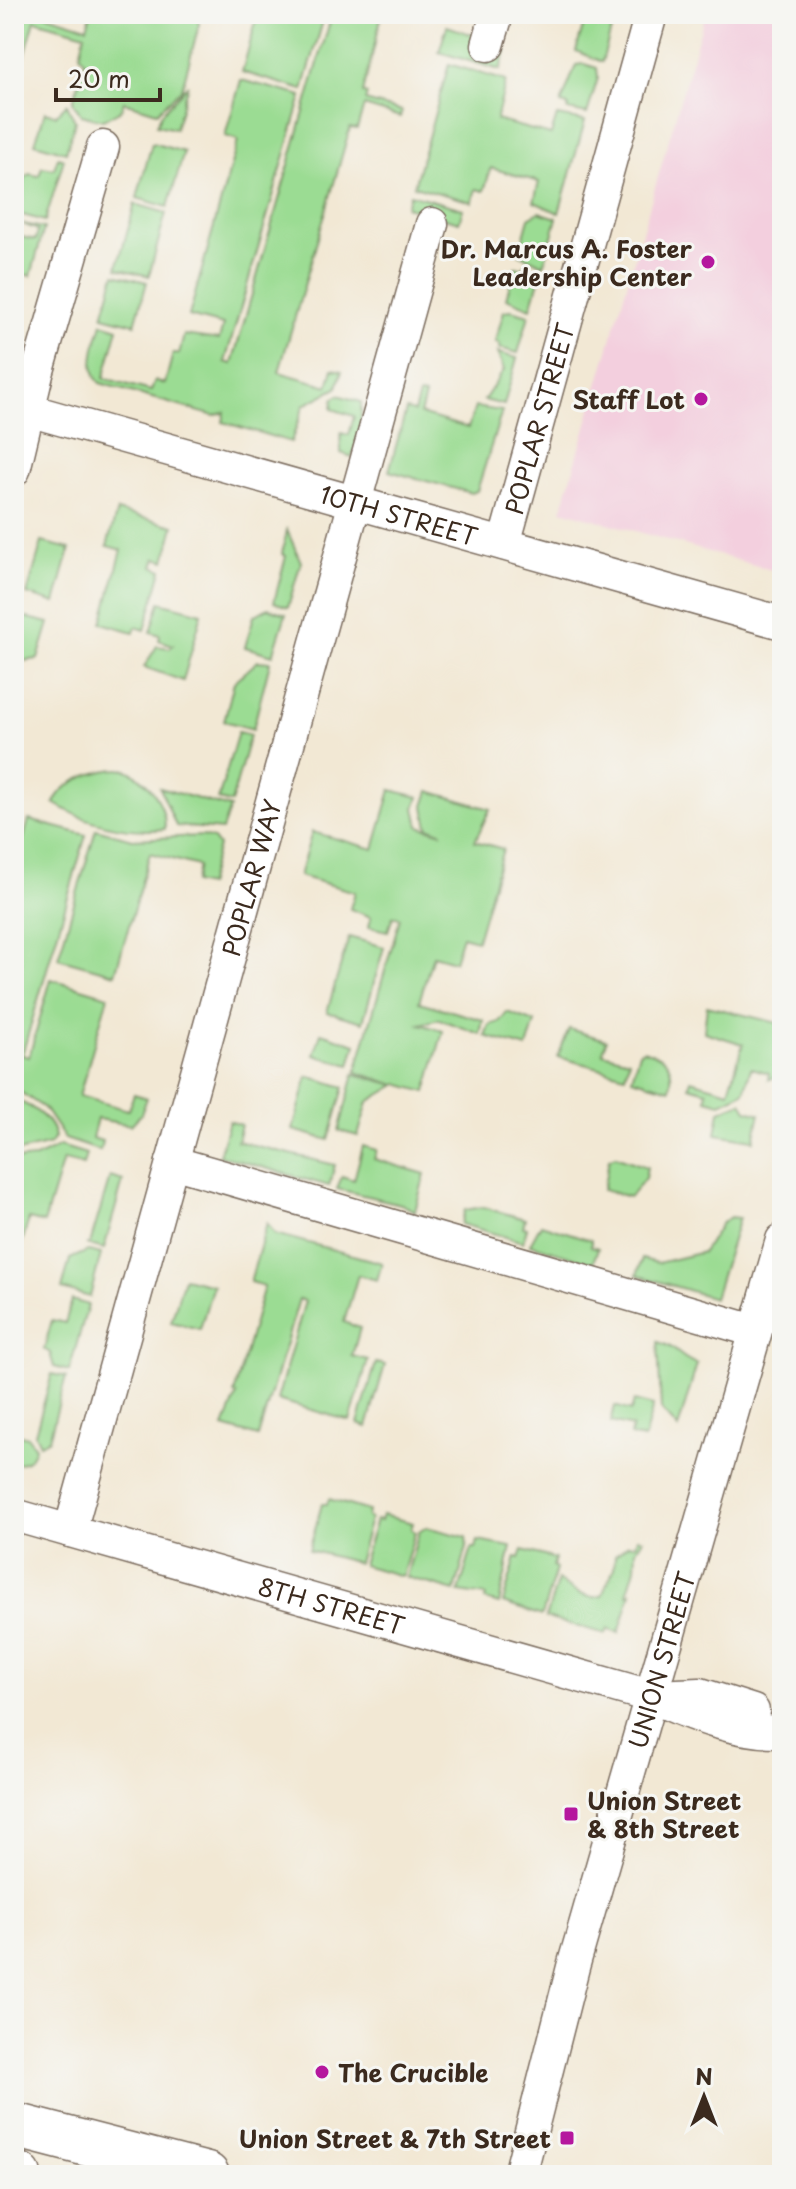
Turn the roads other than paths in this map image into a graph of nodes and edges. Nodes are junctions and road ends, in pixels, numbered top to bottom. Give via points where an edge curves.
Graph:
1 (497, 14) edge
2 (651, 14) edge
3 (488, 45) dead end
4 (103, 147) dead end
5 (432, 224) dead end
6 (21, 408) edge
7 (14, 470) edge
8 (355, 502) junction
9 (504, 544) junction
10 (782, 623) edge
11 (172, 1162) junction
12 (782, 1240) edge
13 (755, 1331) junction
14 (14, 1515) edge
15 (70, 1531) junction
16 (650, 1696) junction
17 (782, 1731) edge
18 (14, 2125) edge
19 (207, 2175) edge
20 (520, 2175) edge

1 - 3 street
2 - 9 street, POPLAR STREET
4 - 6 street
5 - 8 street, POPLAR WAY
6 - 7 street
6 - 8 street, 10TH STREET
8 - 9 street, 10TH STREET
8 - 11 street, POPLAR WAY
9 - 10 street, 10TH STREET
11 - 13 street
11 - 15 street, POPLAR WAY
12 - 13 street, UNION STREET
13 - 16 street, UNION STREET
14 - 15 street, 8TH STREET
15 - 16 street, 8TH STREET
16 - 17 street, 8TH STREET via 700,1694 763,1714
16 - 20 street, UNION STREET
18 - 19 main road

